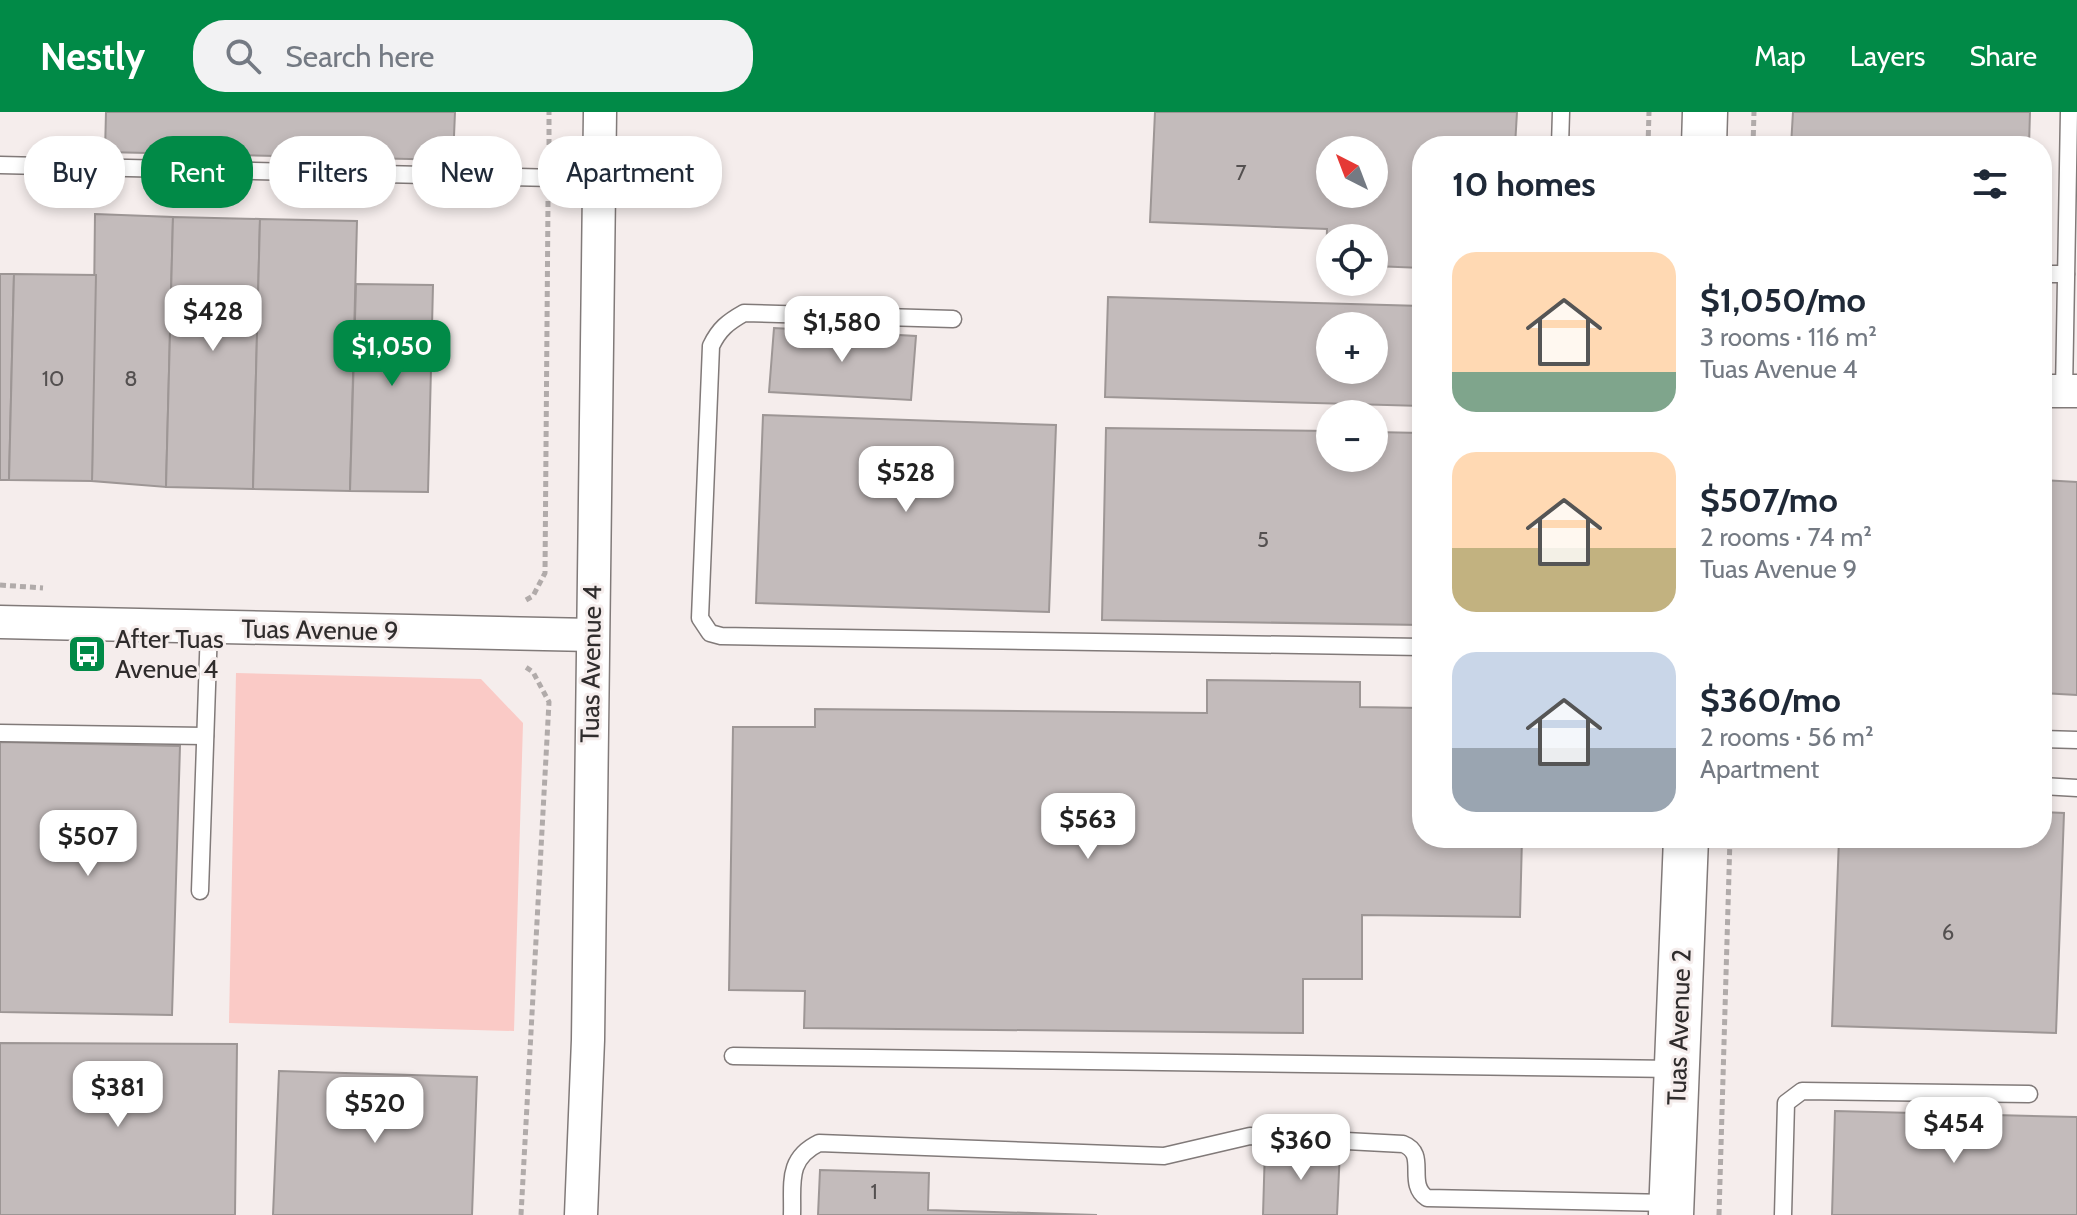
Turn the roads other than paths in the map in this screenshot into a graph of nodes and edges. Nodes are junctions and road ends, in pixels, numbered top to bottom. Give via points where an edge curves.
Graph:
1 (600, 112) edge
2 (1561, 112) edge
3 (1705, 112) edge
4 (2069, 112) edge
5 (600, 136) edge
6 (1560, 136) edge
7 (1704, 136) edge
8 (0, 165) edge
9 (538, 179) edge
10 (599, 208) edge
11 (2052, 274) edge
12 (2066, 274) junction
13 (953, 319) dead end
14 (2061, 391) edge
15 (0, 622) edge
16 (209, 628) junction
17 (592, 635) junction
18 (1412, 647) edge
19 (0, 733) edge
20 (205, 736) junction
21 (2052, 739) edge
22 (2077, 740) edge
23 (2052, 787) edge
24 (2077, 788) edge
25 (1686, 848) edge
26 (200, 891) dead end
27 (733, 1056) dead end
28 (1678, 1069) junction
29 (2029, 1094) dead end
30 (1518, 1207) edge
31 (1671, 1209) edge
32 (581, 1215) edge
33 (792, 1215) edge
34 (1783, 1215) edge

1 - 5 street, Tuas Avenue 4
2 - 6 lane
3 - 7 street
4 - 12 lane
8 - 9 lane
10 - 17 street, Tuas Avenue 4
11 - 12 lane
12 - 14 lane
13 - 18 lane via 744,313 718,331 711,346 700,618 710,633
15 - 16 street, Tuas Avenue 9
16 - 17 street, Tuas Avenue 9
16 - 20 lane
17 - 32 street, Tuas Avenue 4
19 - 20 lane
20 - 26 lane
21 - 22 lane
23 - 24 lane
25 - 28 street, Tuas Avenue 2
27 - 28 lane
28 - 31 street, Tuas Avenue 2
29 - 34 lane via 1802,1091 1786,1103
30 - 31 lane
30 - 33 lane via 1427,1198 1416,1185 1416,1153 1403,1144 1250,1136 1164,1156 819,1143 793,1168

